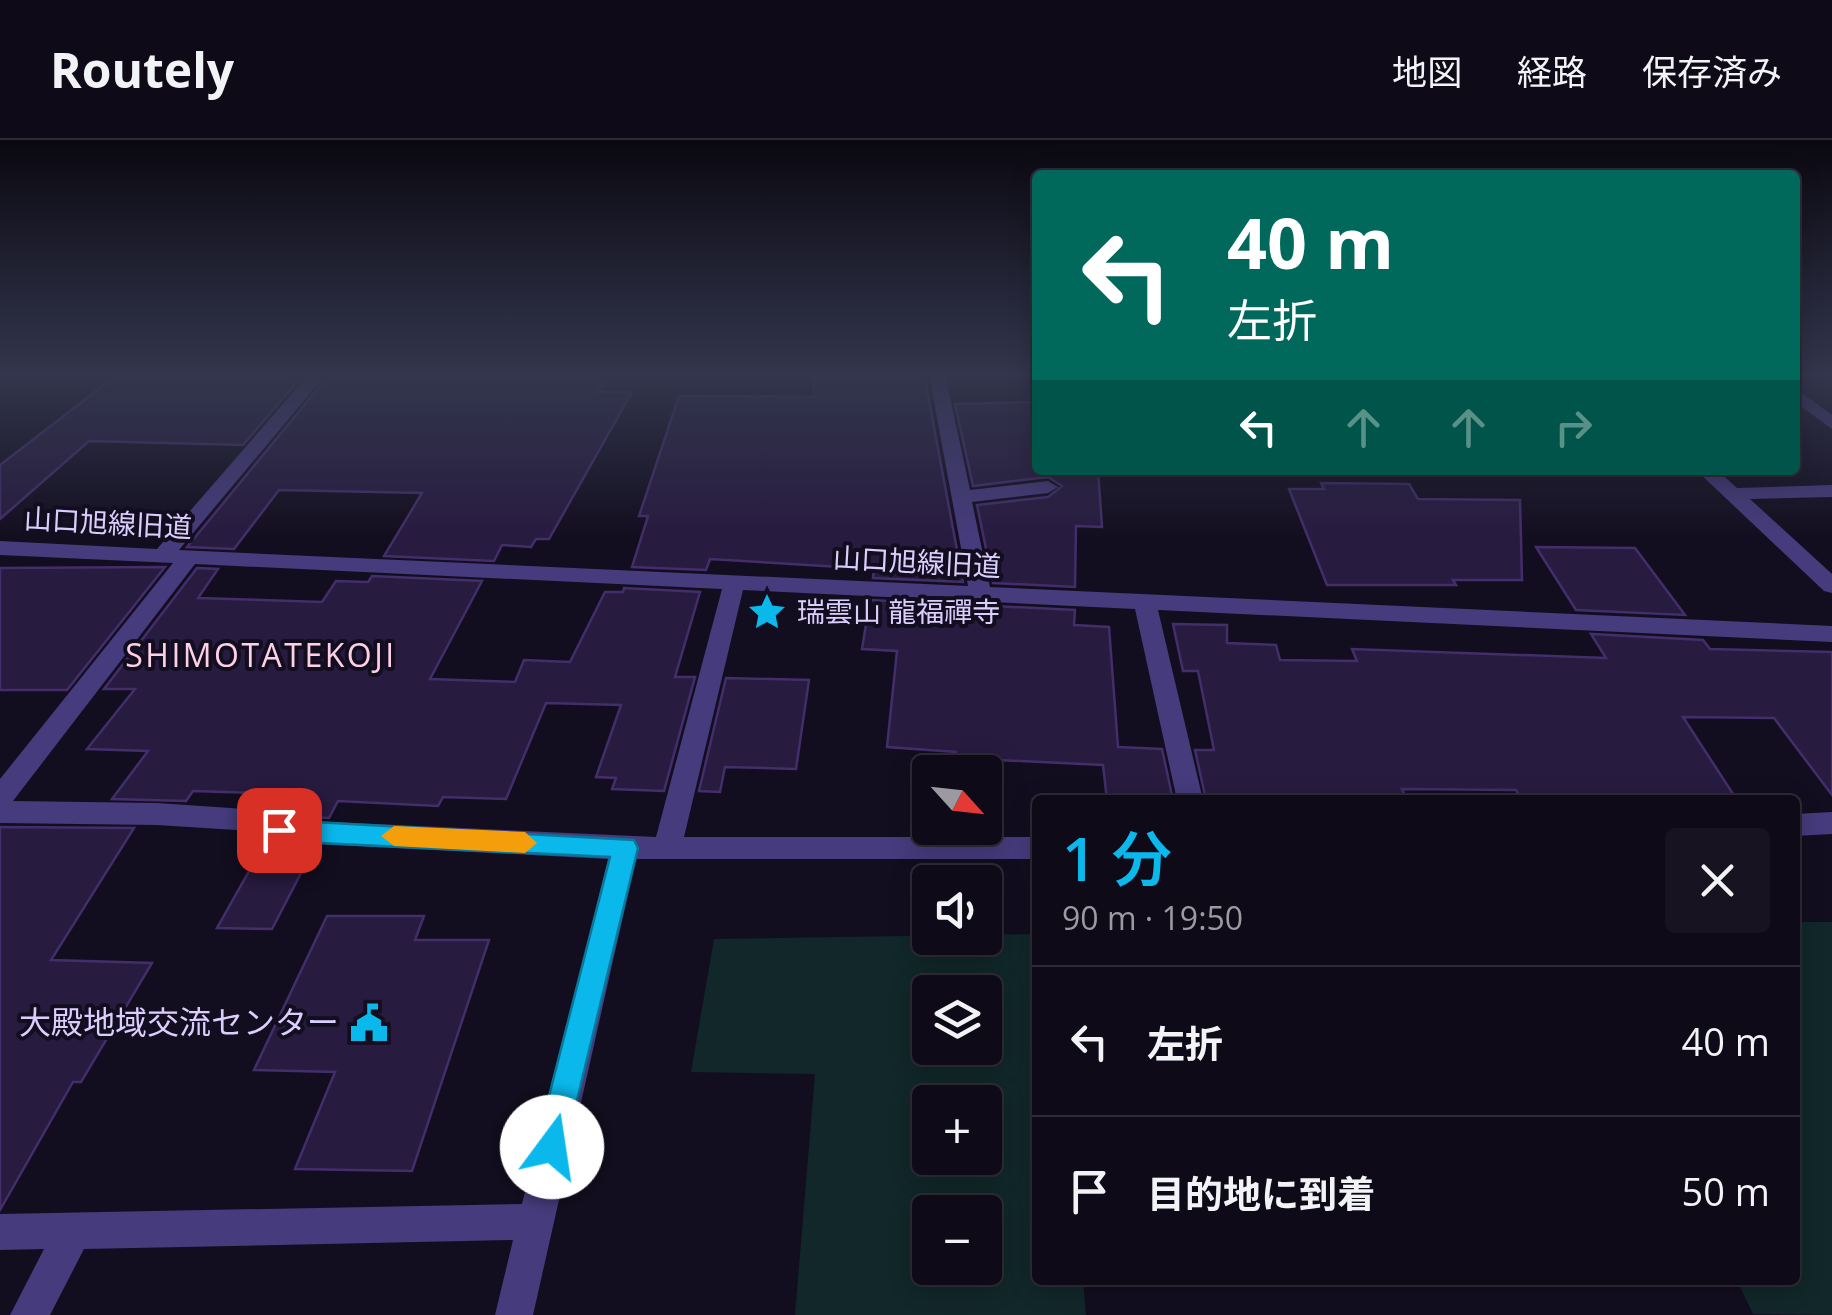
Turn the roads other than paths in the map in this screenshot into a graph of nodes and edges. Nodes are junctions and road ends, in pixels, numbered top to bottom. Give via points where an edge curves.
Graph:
1 (271, 429) edge
2 (948, 429) edge
3 (1711, 475) edge
4 (1048, 487) dead end
5 (1832, 491) edge
6 (1732, 494) junction
7 (962, 497) junction
8 (0, 548) edge
9 (160, 557) junction
10 (189, 558) junction
11 (734, 583) junction
12 (1832, 586) edge
13 (981, 595) junction
14 (1145, 603) junction
15 (1832, 634) edge
16 (1189, 795) edge
17 (0, 798) edge
18 (0, 812) edge
19 (1832, 823) edge
20 (1800, 825) edge
21 (625, 848) junction
22 (667, 848) junction
23 (1032, 848) edge
24 (534, 1222) junction
25 (74, 1231) junction
26 (0, 1232) edge
27 (29, 1315) edge
28 (514, 1315) edge

1 - 9 street
2 - 7 street
3 - 6 street
4 - 7 street
5 - 6 street
6 - 12 street
7 - 13 street
8 - 9 street, 山口旭線旧道
9 - 10 street, 山口旭線旧道
10 - 11 street, 山口旭線旧道
10 - 17 street
11 - 13 street, 山口旭線旧道
11 - 22 street
13 - 14 street, 山口旭線旧道
14 - 15 street, 山口旭線旧道
14 - 16 street
18 - 21 street via 157,814 276,822 279,830
19 - 20 street
21 - 22 street
21 - 24 street
22 - 23 street
24 - 25 street
24 - 28 street
25 - 26 street
25 - 27 street

